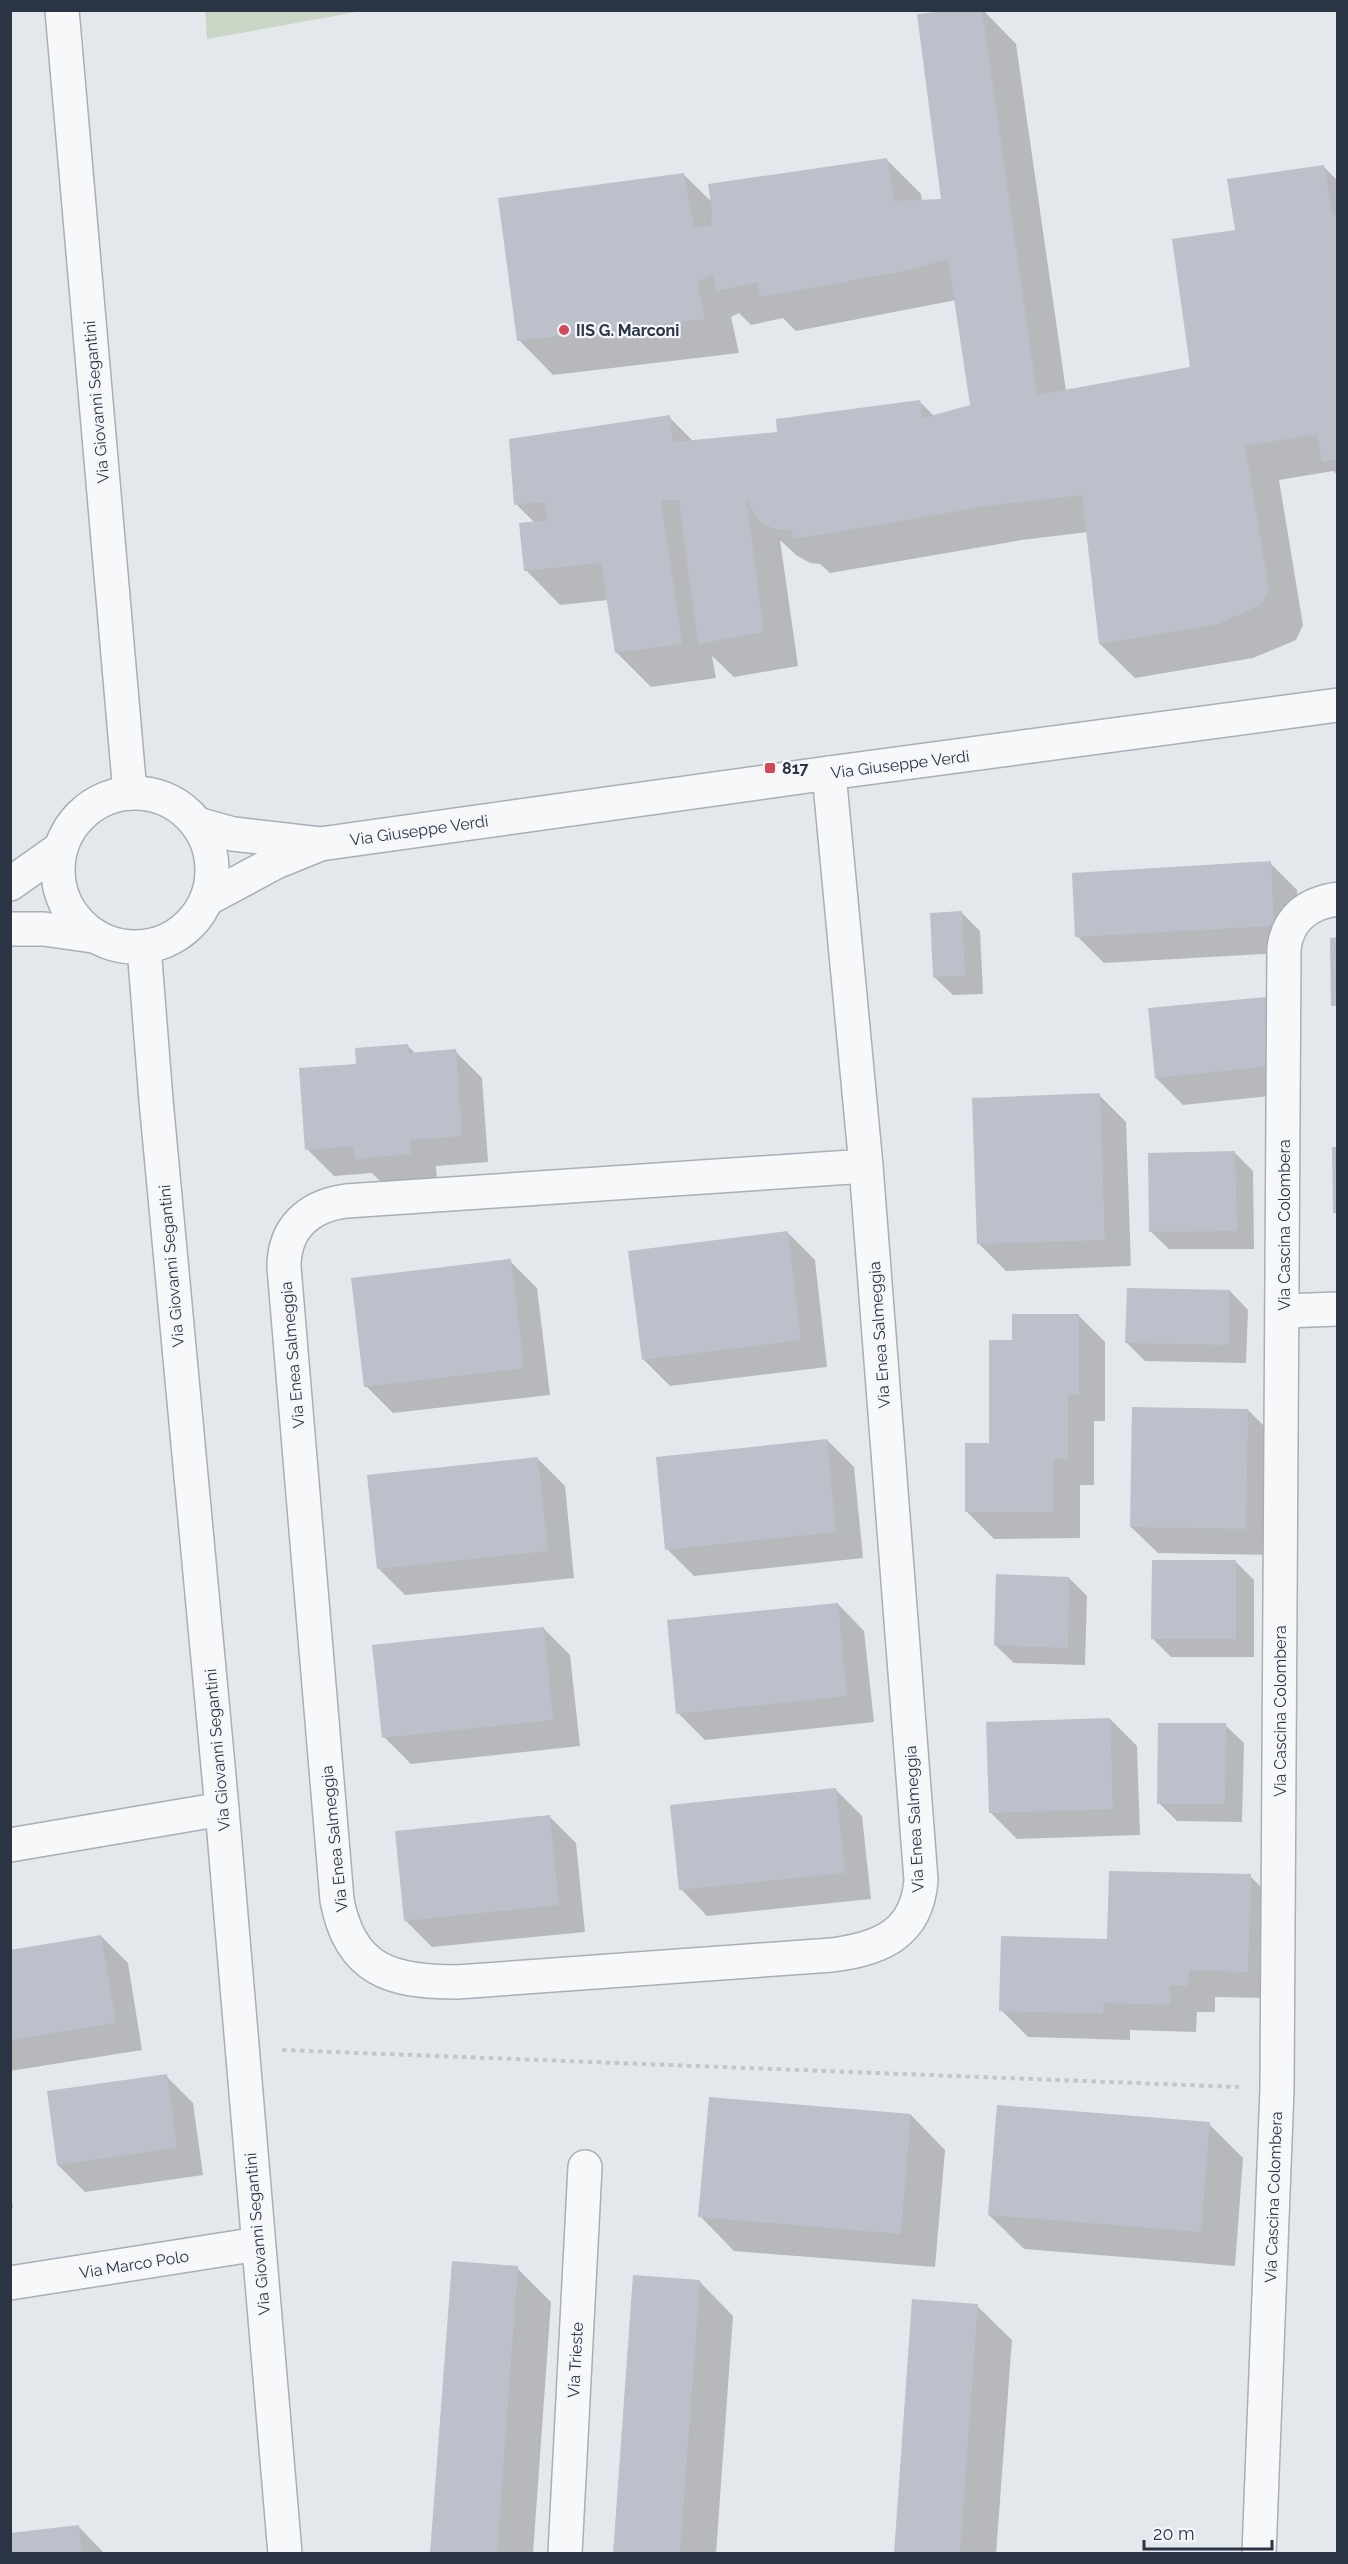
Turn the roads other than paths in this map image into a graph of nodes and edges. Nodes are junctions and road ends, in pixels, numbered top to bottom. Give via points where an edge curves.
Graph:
1 (62, 10) edge
2 (1338, 705) edge
3 (829, 772) junction
4 (130, 793) junction
5 (197, 824) junction
6 (320, 844) junction
7 (61, 848) junction
8 (10, 884) edge
9 (207, 899) junction
10 (1338, 899) edge
11 (10, 929) edge
12 (93, 936) junction
13 (144, 947) junction
14 (866, 1166) junction
15 (1338, 1309) edge
16 (1283, 1311) junction
17 (222, 1809) junction
18 (10, 1845) edge
19 (585, 2167) dead end
20 (258, 2244) junction
21 (10, 2283) edge
22 (285, 2553) edge
23 (564, 2553) edge
24 (1259, 2553) edge

1 - 4 street, Via Giovanni Segantini
2 - 3 street, Via Giuseppe Verdi
3 - 6 street, Via Giuseppe Verdi
3 - 14 street, Via Enea Salmeggia
4 - 5 street via 156,796 179,807
4 - 7 street via 111,797 80,816
5 - 6 street, Via Giuseppe Verdi via 233,834
5 - 9 street via 209,848 212,874
6 - 9 street, Via Giuseppe Verdi via 276,862
7 - 8 street
7 - 12 street via 57,873 62,898 75,919
9 - 13 street via 192,922 171,939
10 - 16 street, Via Cascina Colombera via 1310,906 1290,925 1286,938
11 - 12 street
12 - 13 street via 118,946
13 - 17 street, Via Giovanni Segantini
14 - 14 street, Via Enea Salmeggia via 346,1201 320,1207 307,1215 290,1237 284,1267 337,1900 353,1946 374,1966 399,1977 458,1982 832,1955 890,1938 912,1916 920,1897 921,1880
15 - 16 street
16 - 24 street, Via Cascina Colombera via 1277,2089
17 - 18 street
17 - 20 street, Via Giovanni Segantini
19 - 23 street, Via Trieste
20 - 21 street, Via Marco Polo
20 - 22 street, Via Giovanni Segantini

